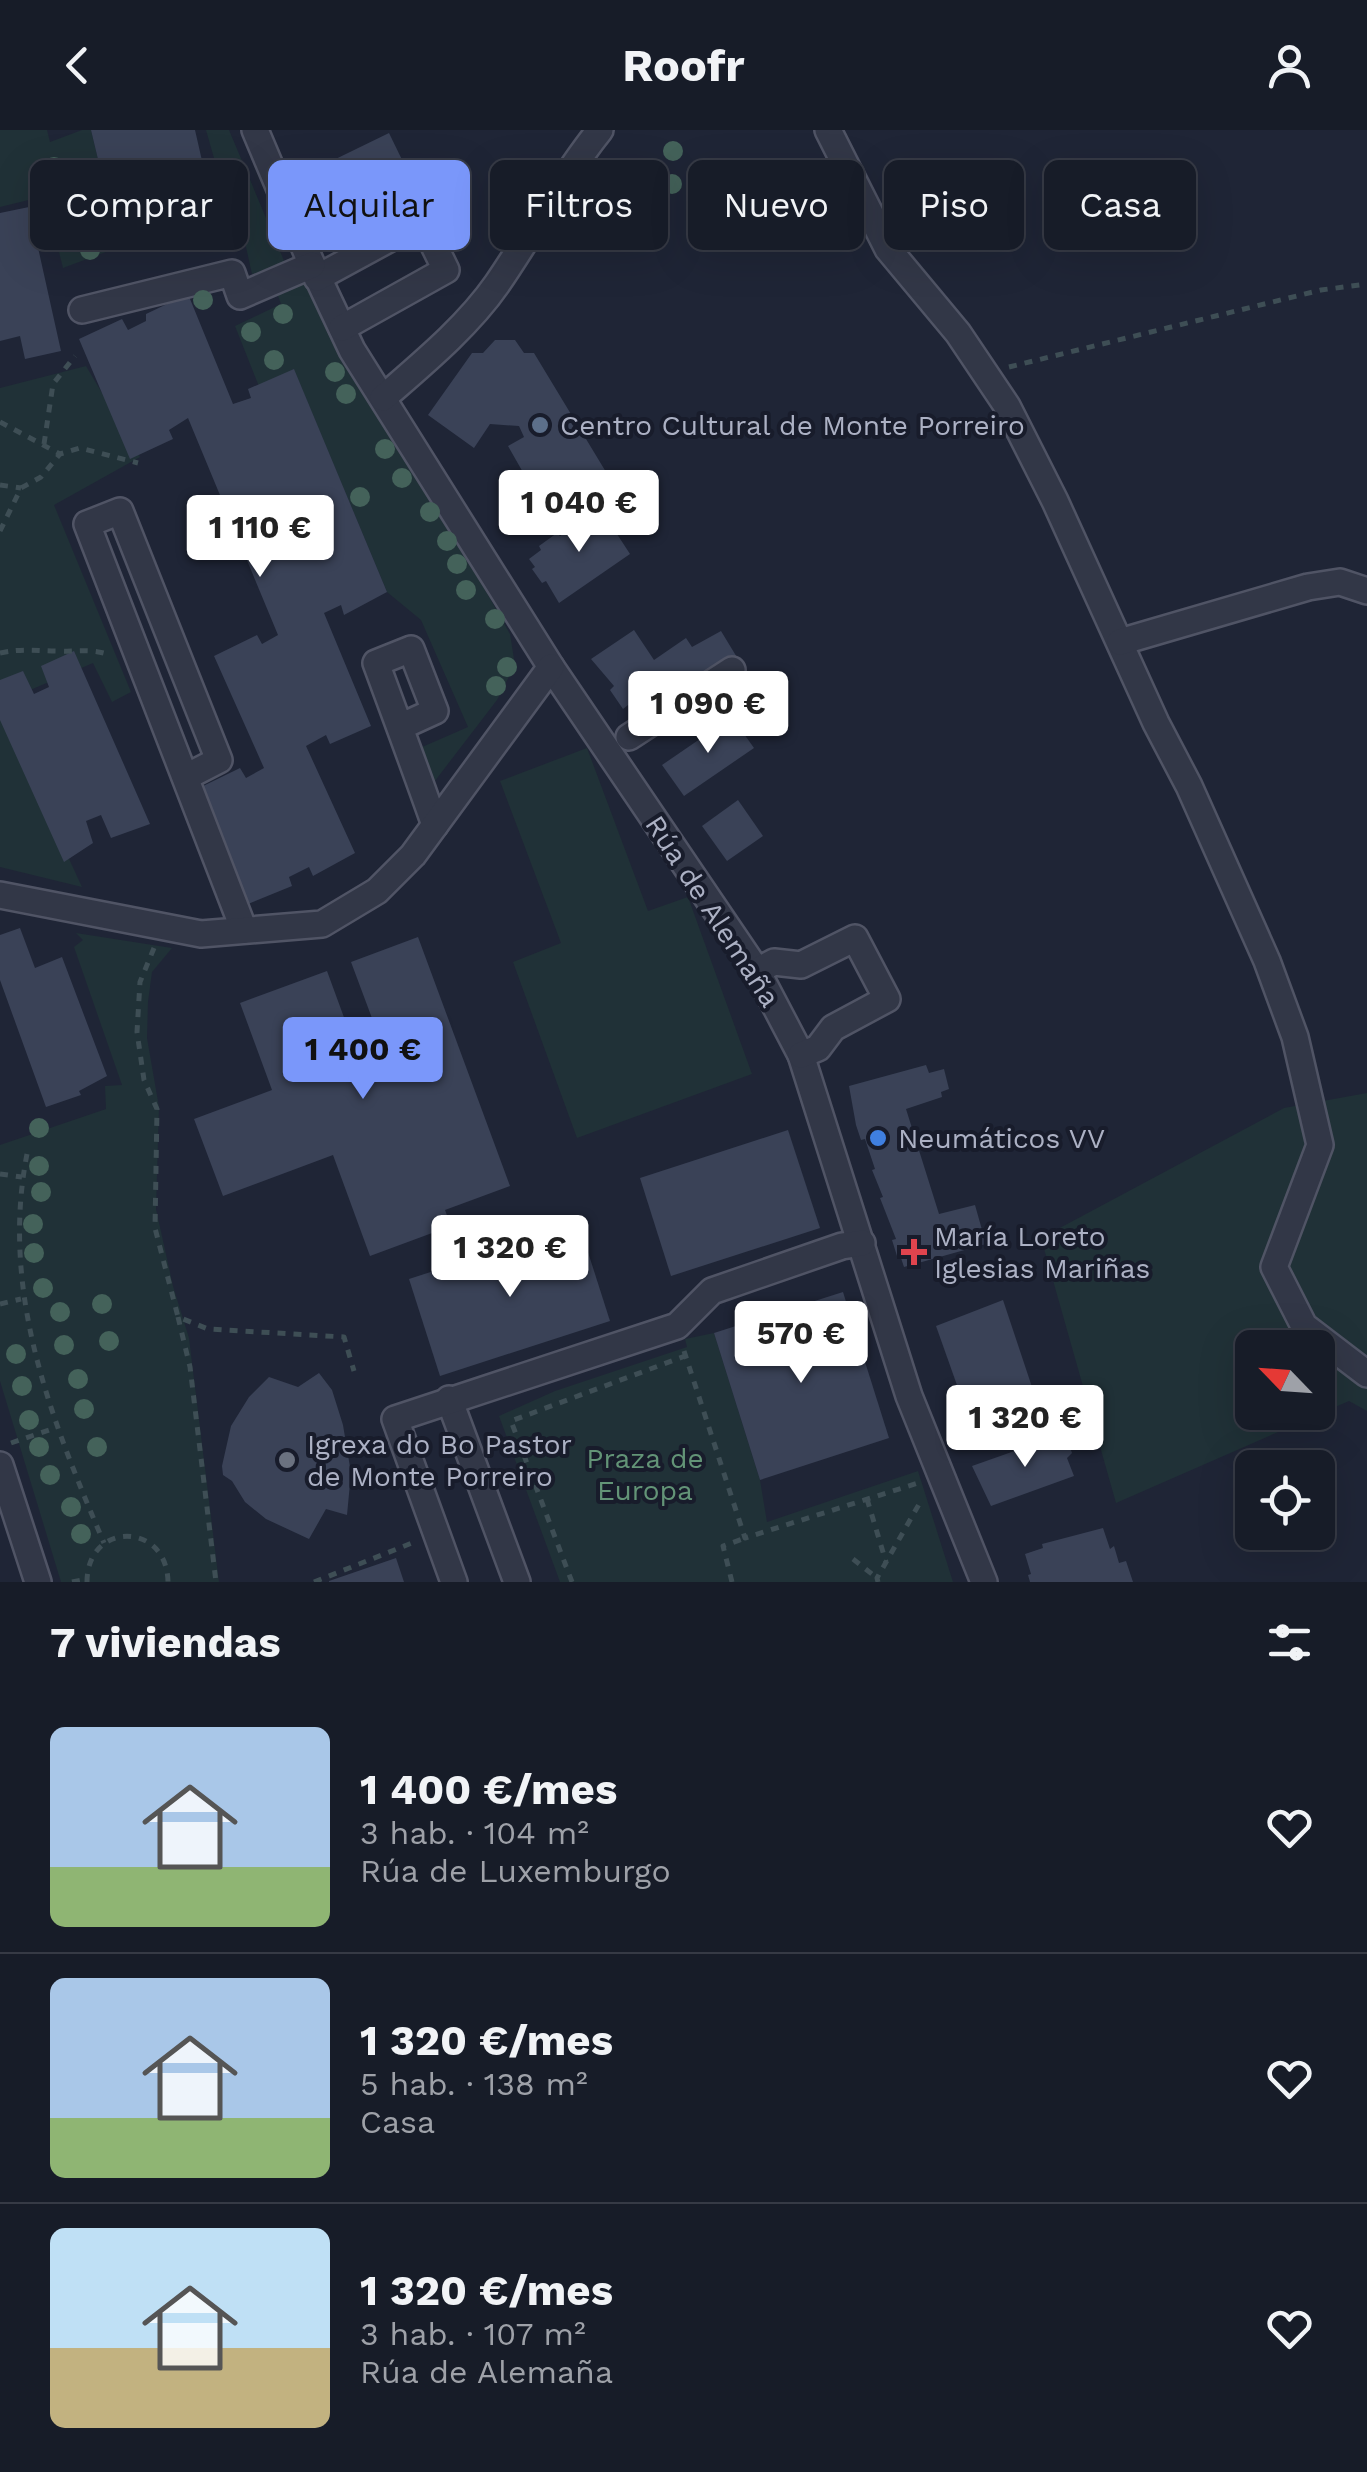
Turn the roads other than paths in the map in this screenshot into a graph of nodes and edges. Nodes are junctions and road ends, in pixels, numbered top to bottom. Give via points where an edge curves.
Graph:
1 (255, 130) edge
2 (600, 130) edge
3 (828, 130) edge
4 (315, 272) junction
5 (82, 310) dead end
6 (342, 328) junction
7 (383, 398) junction
8 (1367, 591) edge
9 (1120, 642) junction
10 (551, 666) junction
11 (732, 670) dead end
12 (400, 728) dead end
13 (629, 737) dead end
14 (186, 777) junction
15 (435, 824) junction
16 (0, 894) edge
17 (244, 930) junction
18 (756, 971) junction
19 (801, 1055) junction
20 (862, 1243) junction
21 (1367, 1374) edge
22 (449, 1400) junction
23 (5, 1454) edge
24 (38, 1582) edge
25 (454, 1582) edge
26 (517, 1582) edge
27 (984, 1582) edge

1 - 4 street, Rúa de Alemaña
2 - 7 street via 495,287
3 - 9 street via 888,249 987,372
4 - 5 street via 240,296 232,273
4 - 6 street, Rúa de Alemaña
4 - 6 street via 422,221 446,270
6 - 7 street, Rúa de Alemaña
7 - 10 street, Rúa de Alemaña
8 - 9 street via 1340,582 1308,587
9 - 21 street via 1190,786 1295,1037 1320,1145 1274,1267 1304,1326
10 - 15 street
10 - 18 street, Rúa de Alemaña
11 - 13 street
12 - 15 street
14 - 14 street via 219,760 120,511 87,524
14 - 17 street
15 - 17 street via 378,891 322,924
16 - 17 street via 202,934
18 - 19 street, Rúa de Alemaña
18 - 19 street via 774,962 800,965 855,938 887,999 833,1028 818,1048
19 - 20 street, Rúa de Alemaña
20 - 22 street via 712,1291 676,1326
20 - 27 street, Rúa de Alemaña via 909,1396
22 - 25 street via 395,1419
22 - 26 street
23 - 24 street

